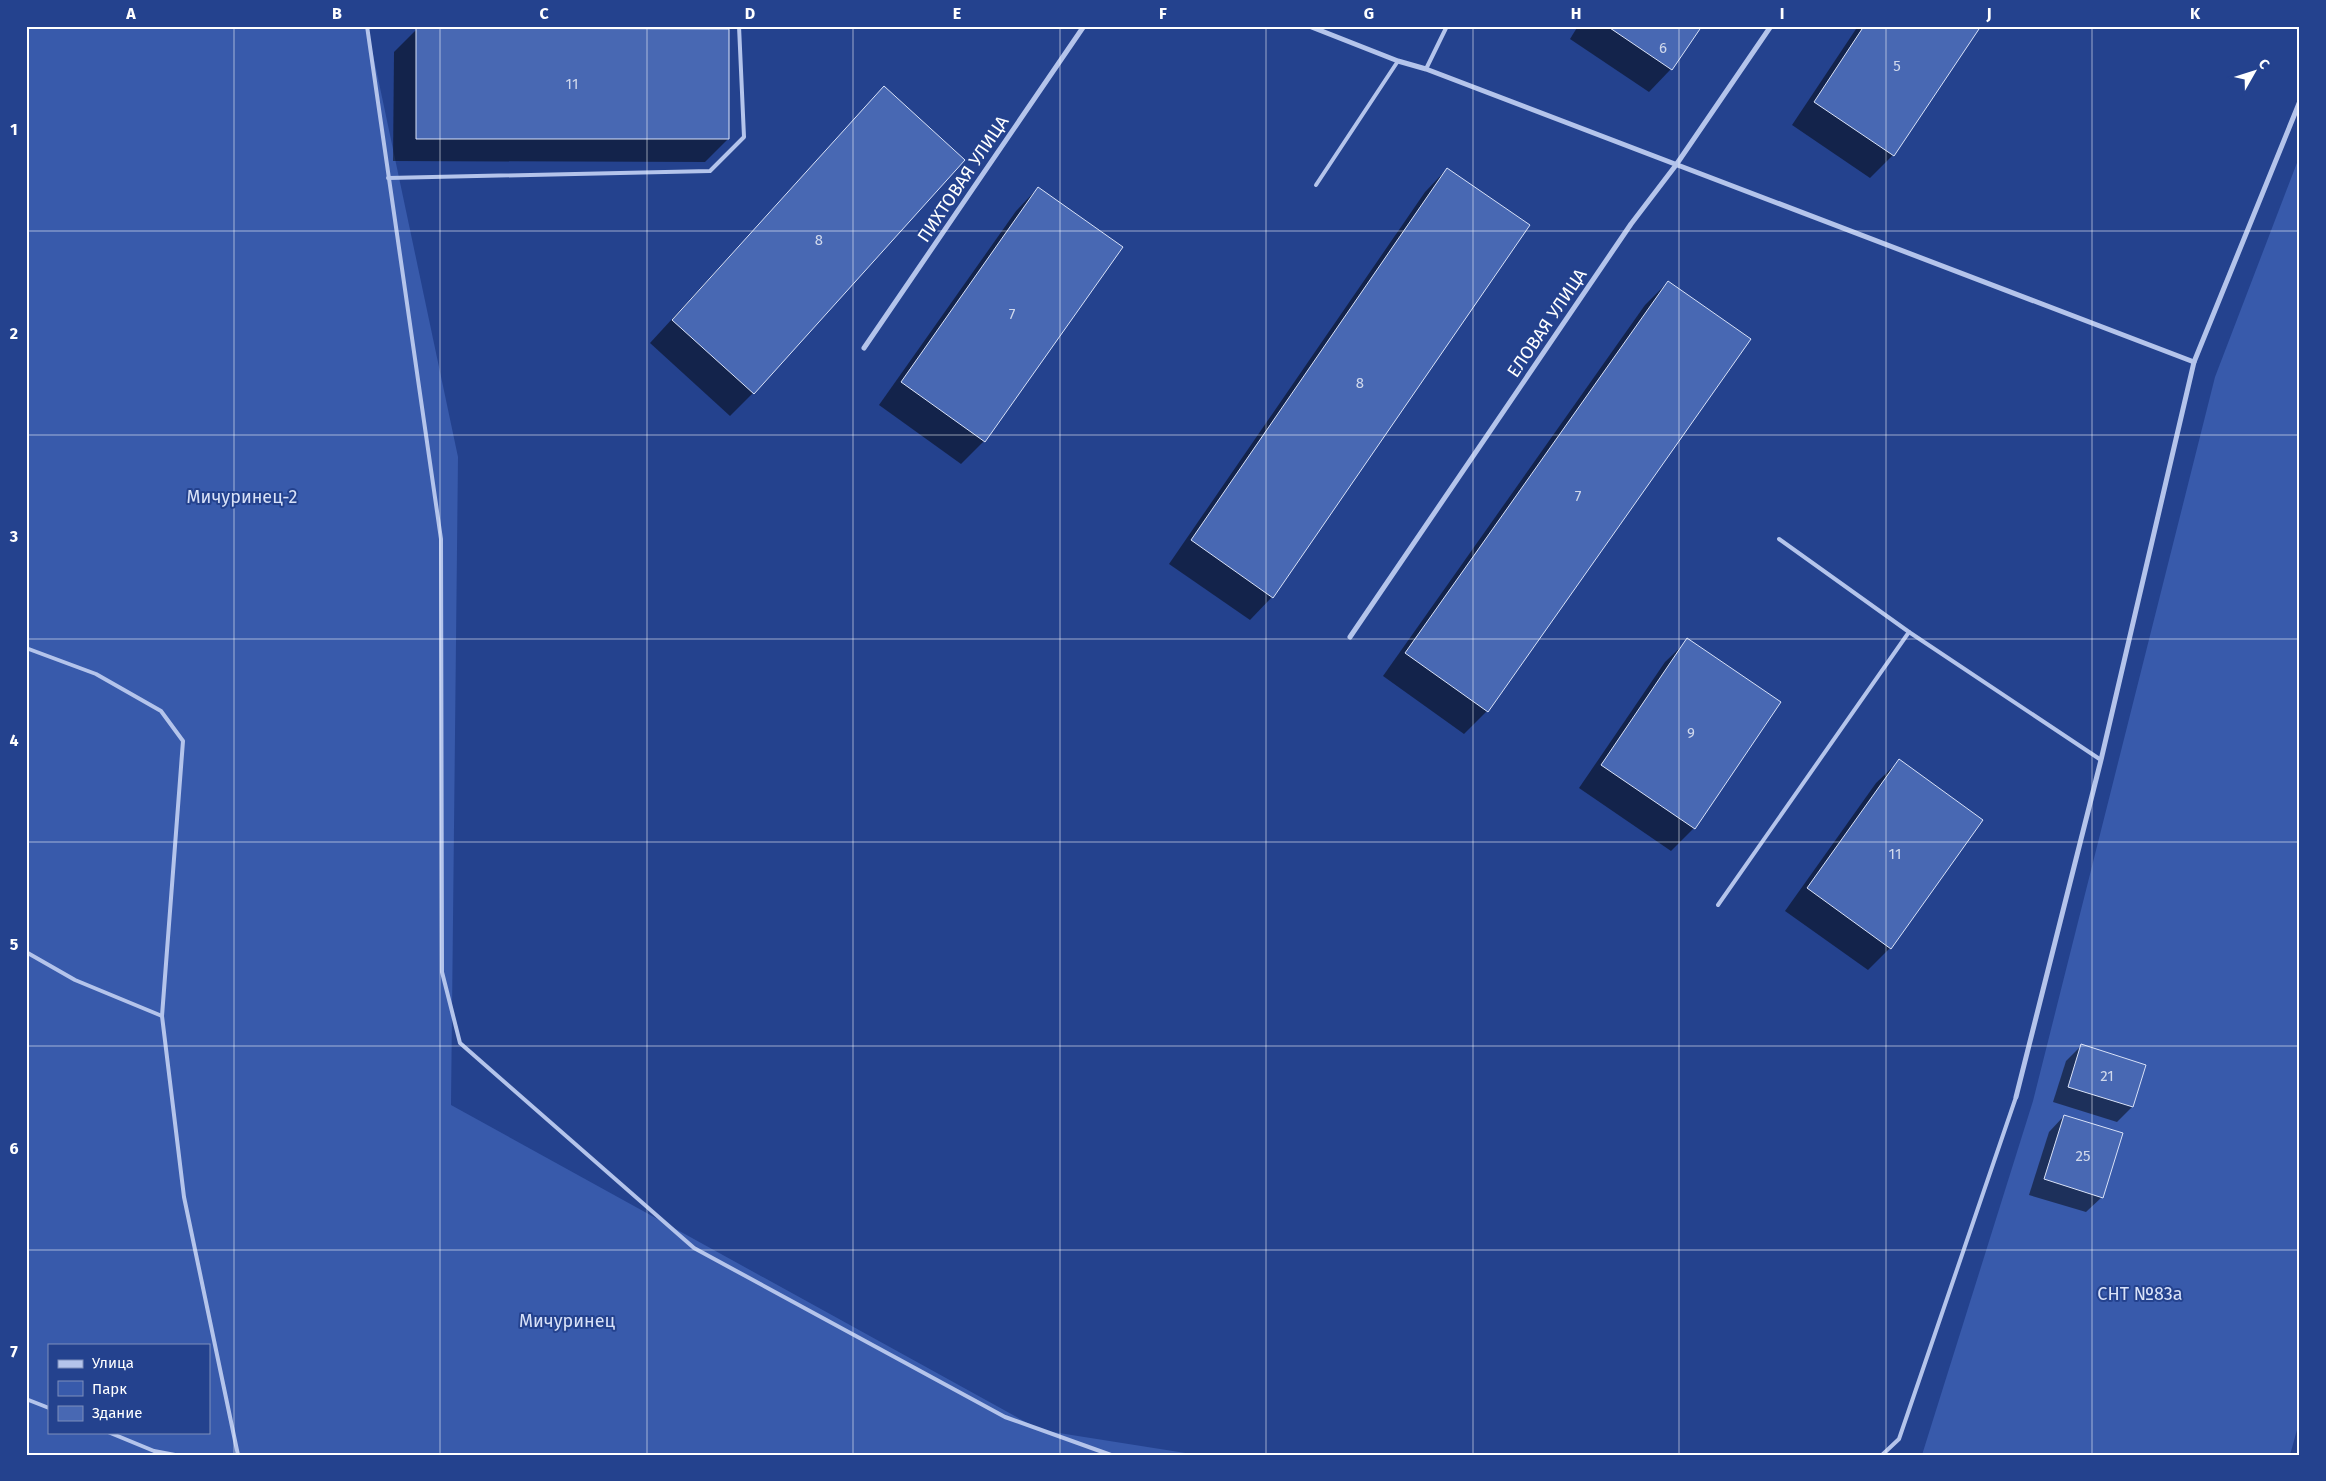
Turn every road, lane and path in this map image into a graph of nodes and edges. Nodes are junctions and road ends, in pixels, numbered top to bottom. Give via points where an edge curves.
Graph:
1 (367, 26) edge
2 (739, 26) edge
3 (1084, 26) edge
4 (1309, 26) edge
5 (1447, 26) edge
6 (1771, 26) edge
7 (1398, 61) junction
8 (1426, 69) junction
9 (2300, 101) edge
10 (1676, 165) junction
11 (388, 178) junction
12 (1316, 185) dead end
13 (864, 348) dead end
14 (2194, 362) junction
15 (1779, 539) dead end
16 (1909, 632) junction
17 (1350, 637) dead end
18 (26, 648) edge
19 (2101, 760) junction
20 (1718, 905) dead end
21 (26, 952) edge
22 (162, 1016) junction
23 (2016, 1097) joint
24 (26, 1399) edge
25 (48, 1408) edge
26 (113, 1434) edge
27 (175, 1455) edge
28 (238, 1455) edge
29 (1111, 1455) edge
30 (1882, 1455) edge

1 - 11 lane
2 - 11 lane via 744,137 710,171
3 - 13 street, ПИХТОВАЯ УЛИЦА
4 - 7 street
5 - 8 lane
6 - 10 street, ЕЛОВАЯ УЛИЦА
7 - 8 street
7 - 12 lane
8 - 10 street
9 - 14 street
10 - 14 street
10 - 17 street, ЕЛОВАЯ УЛИЦА via 1631,224
11 - 29 lane via 441,539 442,972 460,1043 694,1248 1004,1418
14 - 19 street
15 - 16 lane
16 - 19 lane
16 - 20 lane
18 - 22 lane via 96,674 161,711 183,741
19 - 23 street
21 - 22 lane via 74,980
22 - 28 lane via 184,1197
23 - 30 lane via 1899,1439
24 - 25 lane
26 - 27 lane via 154,1451

